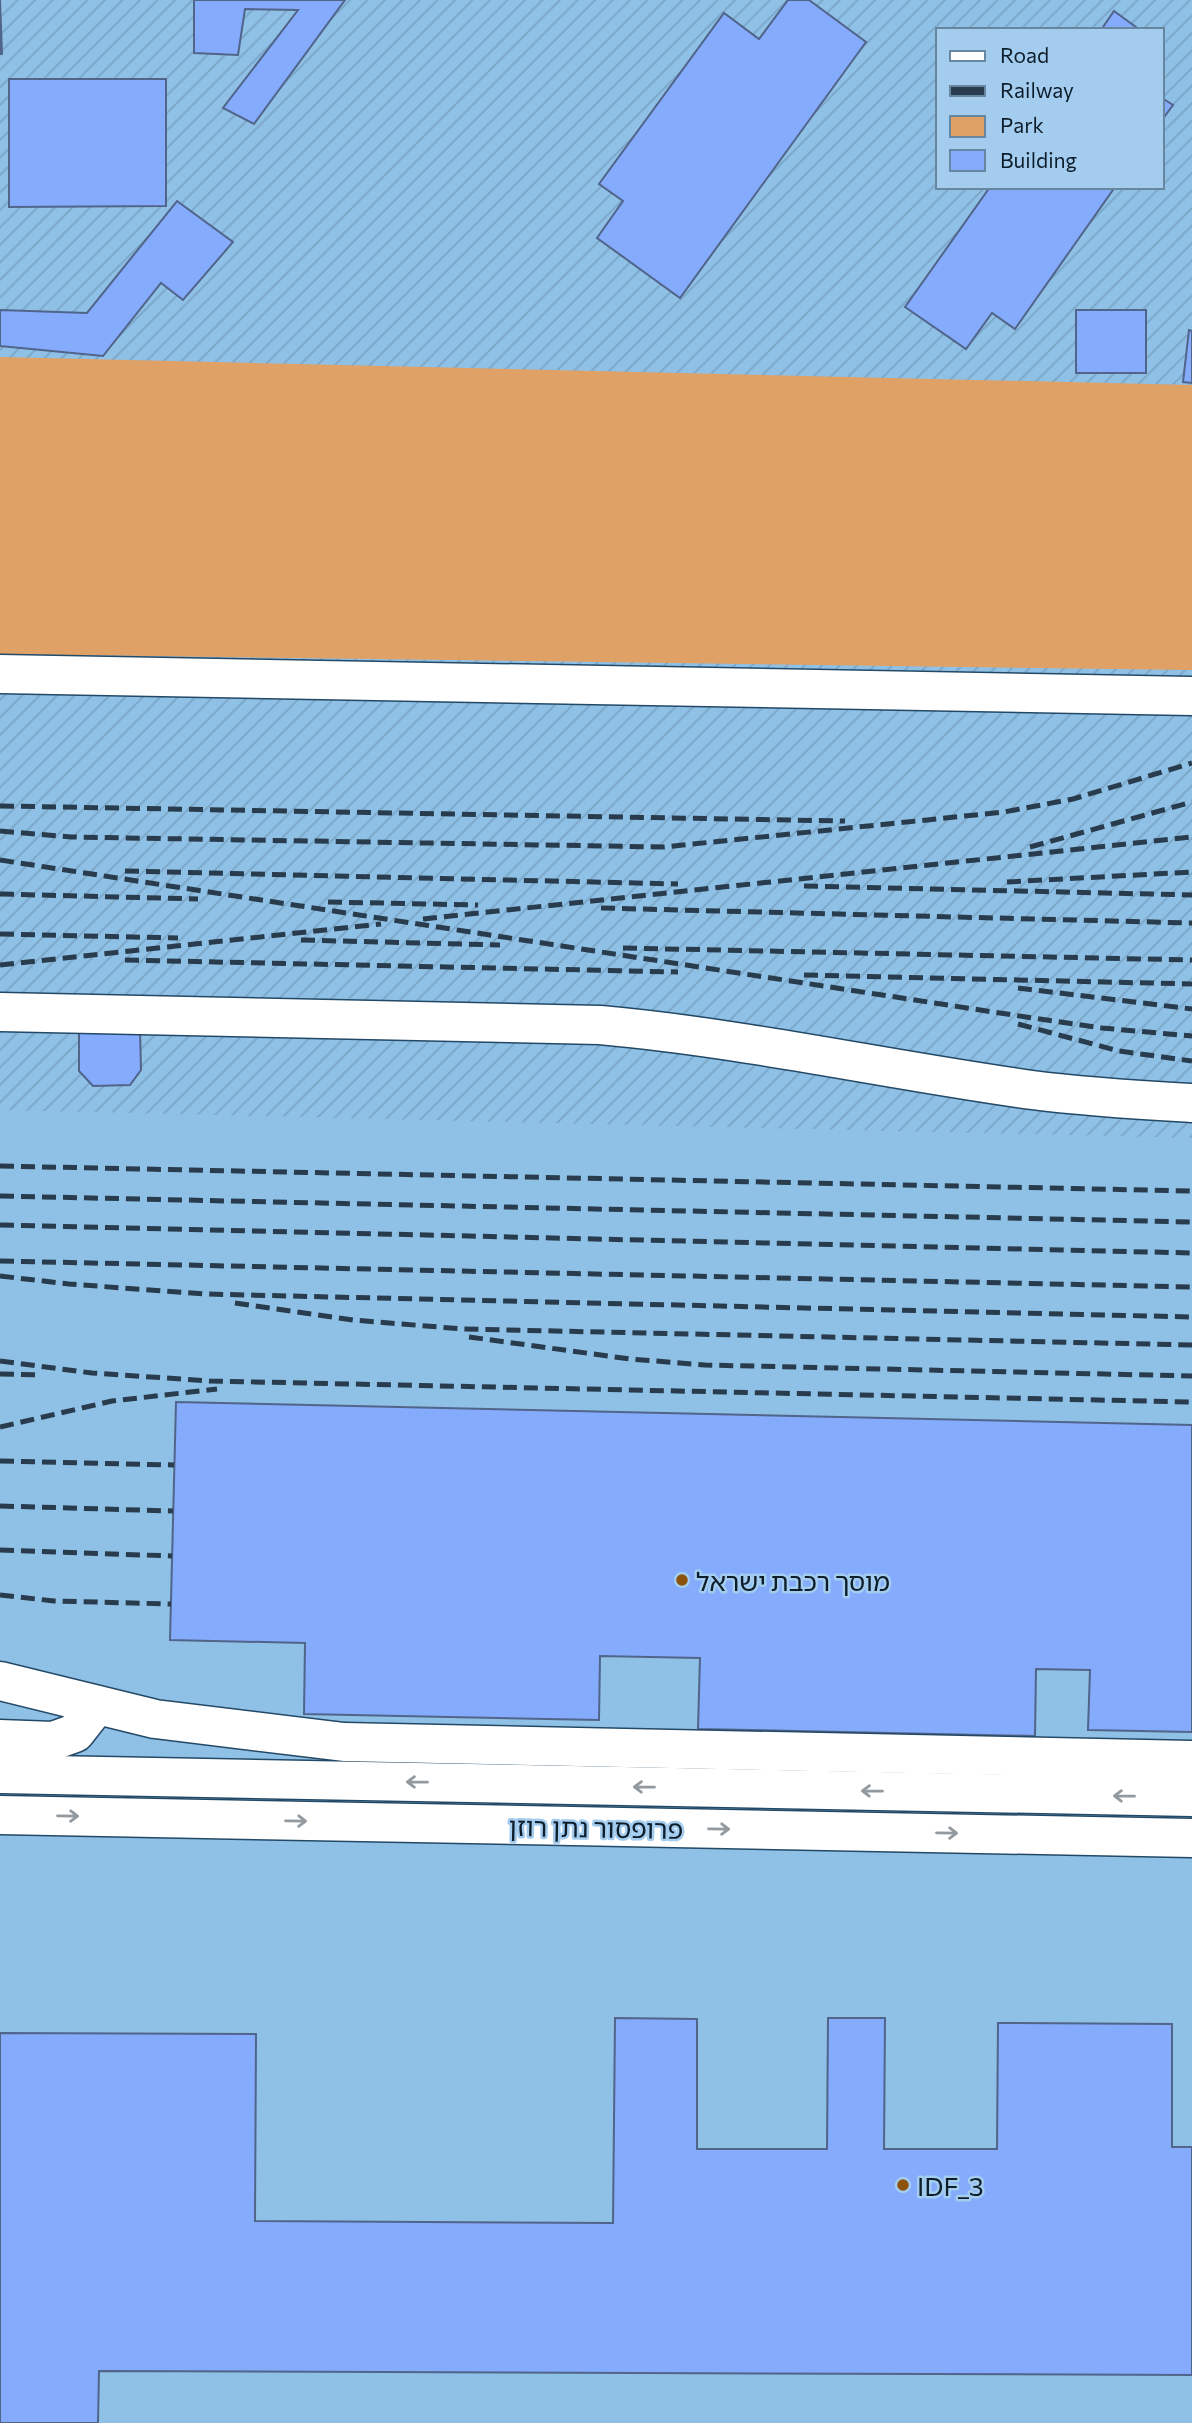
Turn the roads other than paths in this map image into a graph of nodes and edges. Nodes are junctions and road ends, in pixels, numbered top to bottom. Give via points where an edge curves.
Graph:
1 (0, 674) edge
2 (1192, 696) edge
3 (0, 1012) edge
4 (1192, 1103) edge
5 (0, 1681) edge
6 (97, 1705) junction
7 (0, 1739) edge
8 (1192, 1760) edge
9 (0, 1774) edge
10 (1192, 1797) edge
11 (0, 1815) edge
12 (1192, 1838) edge

1 - 2 street
3 - 4 street via 600,1025 1032,1090
5 - 6 street
6 - 7 street via 75,1733 53,1741
6 - 8 street via 155,1719 344,1742
10 -> 9 street, פרופסור נתן רוזן
11 -> 12 street, פרופסור נתן רוזן

